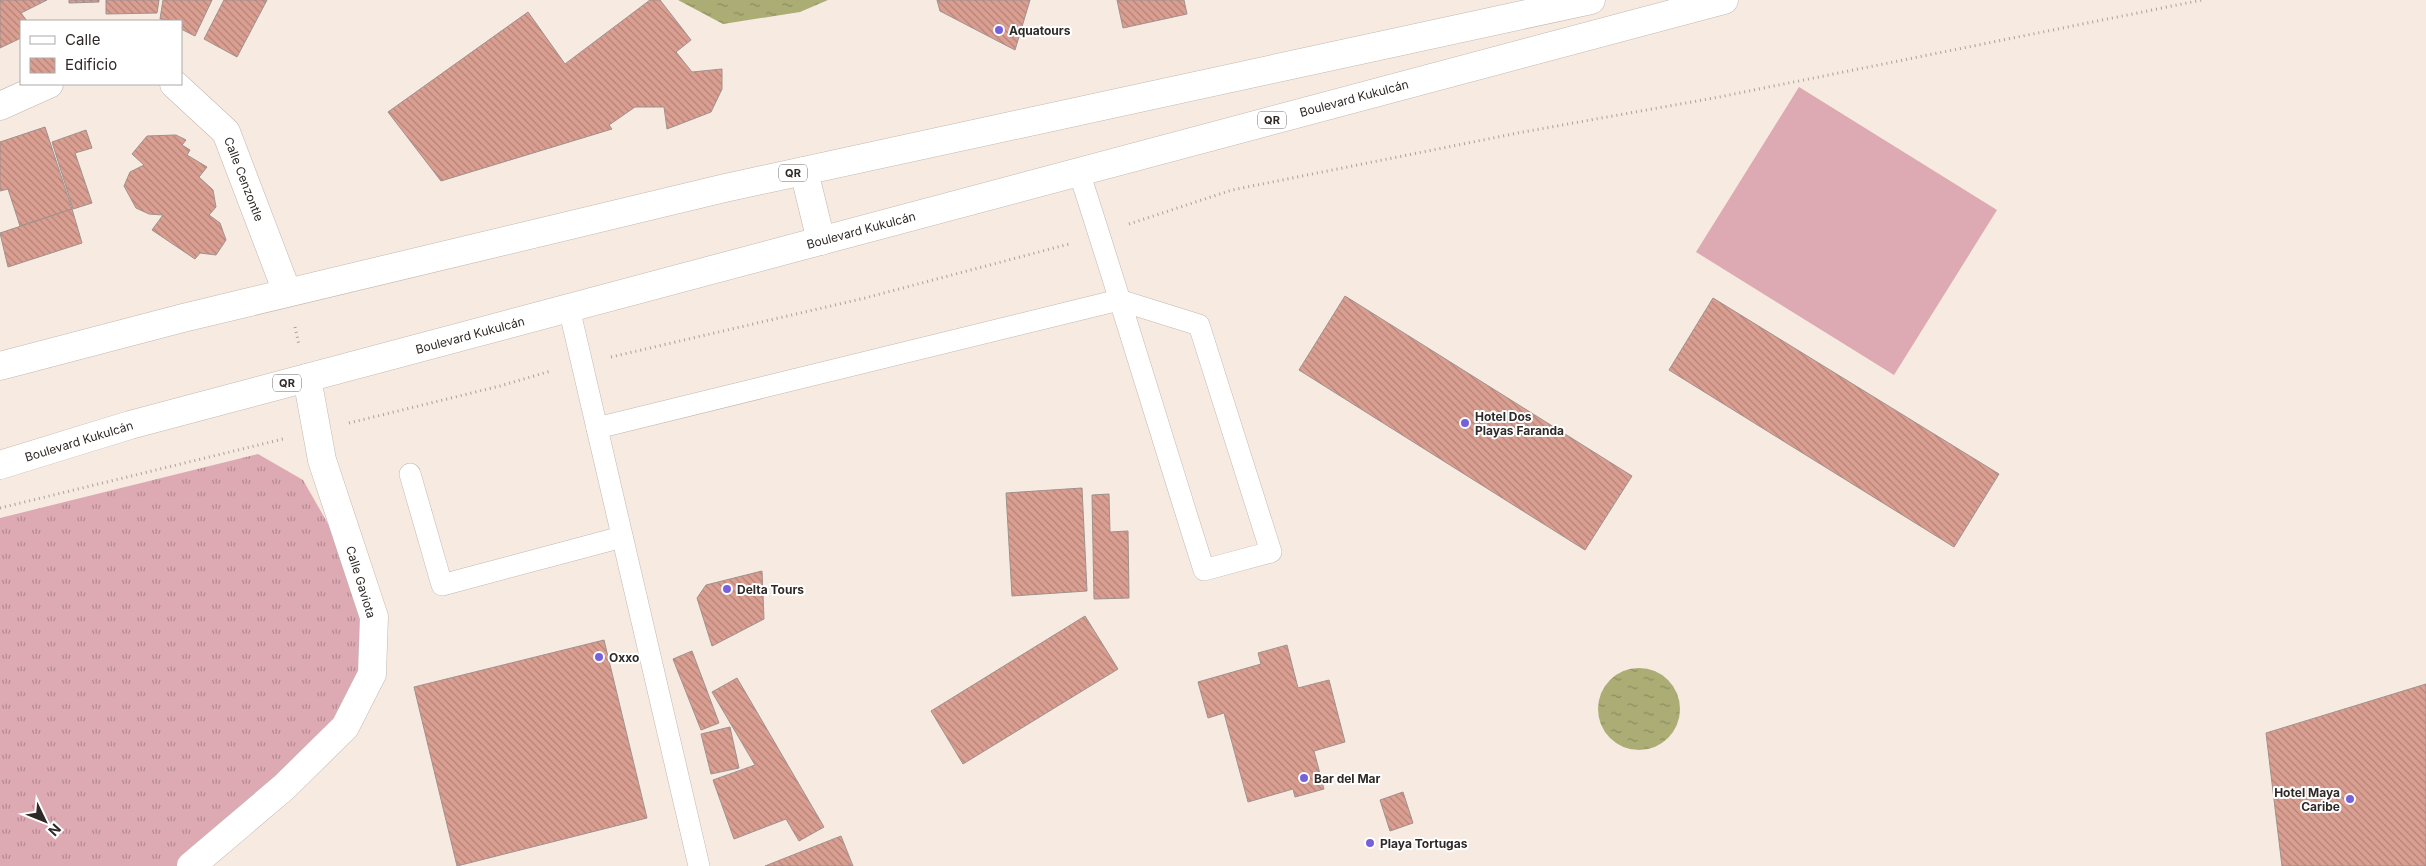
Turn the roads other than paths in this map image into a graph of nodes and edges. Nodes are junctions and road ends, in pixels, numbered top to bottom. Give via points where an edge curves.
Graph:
1 (1591, 0) edge
2 (1724, 0) edge
3 (47, 85) edge
4 (175, 85) edge
5 (0, 106) edge
6 (804, 171) junction
7 (1078, 172) junction
8 (821, 240) junction
9 (287, 292) junction
10 (1119, 300) junction
11 (569, 308) junction
12 (7, 359) edge
13 (307, 378) junction
14 (597, 428) junction
15 (0, 465) edge
16 (410, 474) dead end
17 (622, 538) junction
18 (191, 866) edge
19 (699, 866) edge

1 - 6 main road, QR
2 - 7 main road, Boulevard Kukulcán / QR
3 - 5 main road
4 - 9 main road, Calle Cenzontle via 226,132
6 - 8 main road
6 - 9 main road, QR
7 - 8 main road, Boulevard Kukulcán / QR
7 - 10 lane
8 - 11 main road, Boulevard Kukulcán / QR
9 - 12 main road, QR
10 - 10 lane via 1204,570 1271,552 1199,325
10 - 14 lane
11 - 13 main road, Boulevard Kukulcán / QR
11 - 14 lane
13 - 15 main road, Boulevard Kukulcán / QR via 130,425
13 - 18 main road, Calle Gaviota via 322,460 374,617 372,674 345,727 284,787
14 - 17 lane
16 - 17 lane via 442,585
17 - 19 lane

